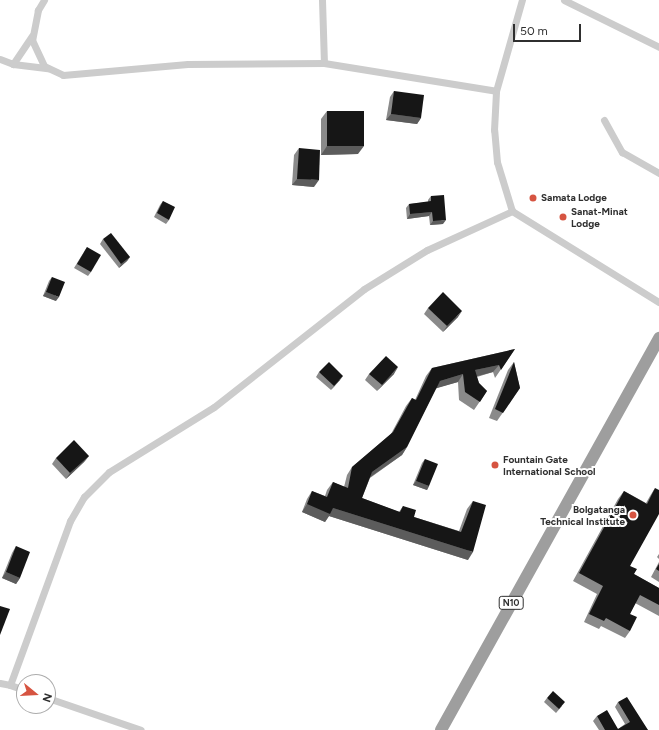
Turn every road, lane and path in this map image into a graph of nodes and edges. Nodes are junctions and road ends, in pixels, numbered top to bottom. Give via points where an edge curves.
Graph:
1 (44, 0) edge
2 (322, 0) edge
3 (522, 0) edge
4 (564, 0) edge
5 (32, 36) junction
6 (659, 47) edge
7 (0, 59) edge
8 (324, 63) junction
9 (13, 64) junction
10 (48, 68) junction
11 (496, 91) junction
12 (604, 120) dead end
13 (659, 173) edge
14 (512, 211) junction
15 (659, 302) edge
16 (659, 338) edge
17 (0, 683) edge
18 (10, 685) junction
19 (16, 687) edge
20 (56, 701) edge
21 (141, 730) edge
22 (441, 730) edge

1 - 5 street via 38,10
2 - 8 street
3 - 11 street
4 - 6 street
5 - 9 street
5 - 10 street via 39,59
7 - 9 street
8 - 10 street via 188,64 63,75
8 - 11 street
9 - 10 street
11 - 14 street via 494,130 497,162
12 - 13 street via 622,152
14 - 15 street
14 - 18 street via 427,250 364,289 214,407 109,472 84,497 70,521
16 - 22 highway, N10
17 - 18 street
18 - 19 street
20 - 21 street

